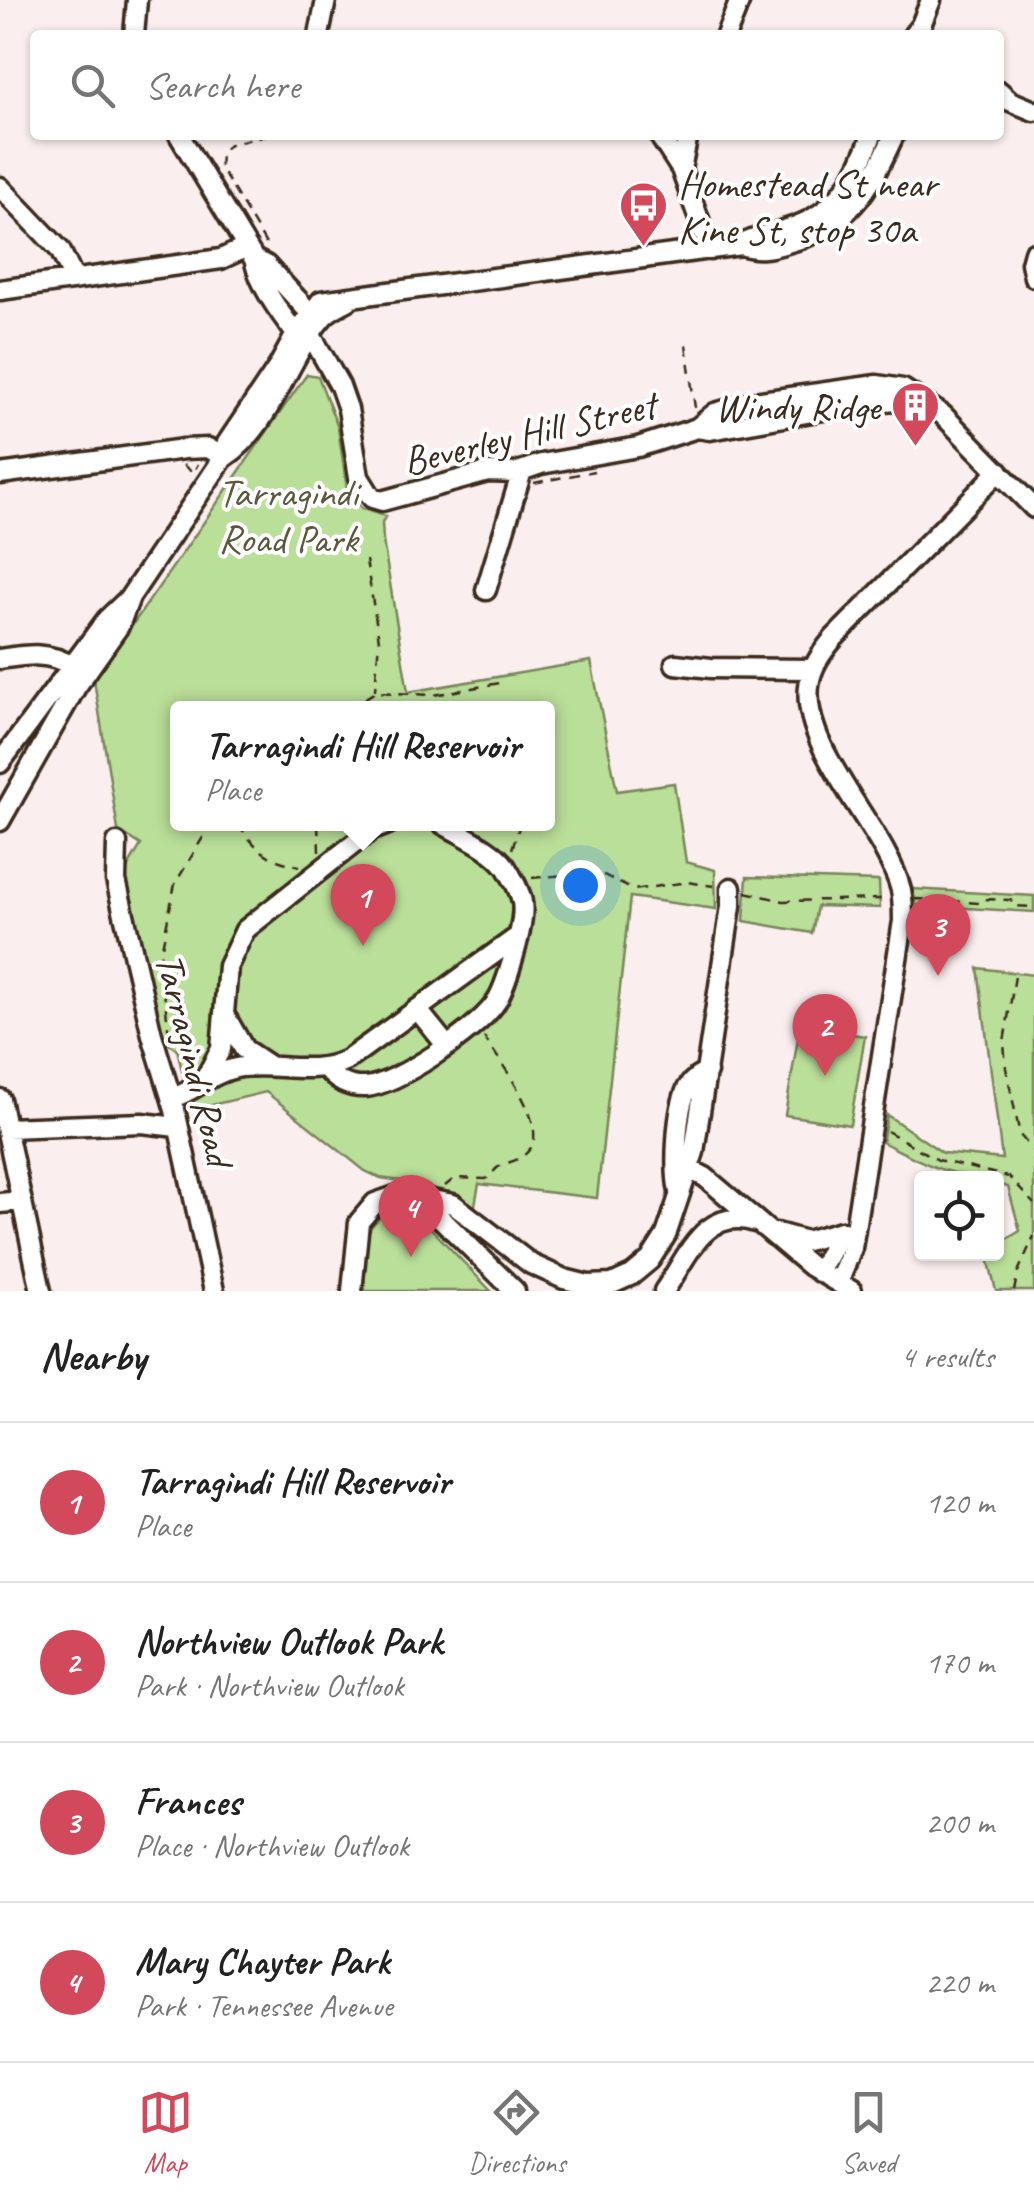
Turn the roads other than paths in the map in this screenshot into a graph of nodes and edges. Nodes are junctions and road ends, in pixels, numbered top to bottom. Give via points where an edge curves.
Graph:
1 (136, 0) edge
2 (326, 0) edge
3 (740, 0) edge
4 (931, 0) edge
5 (134, 30) edge
6 (320, 30) edge
7 (728, 30) edge
8 (919, 30) edge
9 (1004, 98) edge
10 (1034, 111) edge
11 (182, 140) edge
12 (662, 140) edge
13 (687, 140) edge
14 (870, 140) edge
15 (891, 140) edge
16 (681, 170) junction
17 (0, 188) edge
18 (741, 245) junction
19 (710, 250) junction
20 (1034, 252) edge
21 (250, 253) junction
22 (1033, 276) edge
23 (74, 279) junction
24 (0, 290) edge
25 (350, 299) junction
26 (310, 313) junction
27 (303, 334) junction
28 (224, 457) junction
29 (999, 471) junction
30 (522, 472) junction
31 (0, 474) edge
32 (1034, 508) edge
33 (486, 590) dead end
34 (130, 597) junction
35 (0, 658) edge
36 (676, 664) dead end
37 (72, 666) junction
38 (814, 669) junction
39 (0, 763) edge
40 (0, 821) edge
41 (370, 831) edge
42 (454, 831) edge
43 (117, 843) dead end
44 (731, 888) road end
45 (518, 937) junction
46 (226, 1008) junction
47 (417, 1009) junction
48 (446, 1045) junction
49 (274, 1067) junction
50 (326, 1068) junction
51 (707, 1072) junction
52 (202, 1081) junction
53 (172, 1098) junction
54 (0, 1099) edge
55 (177, 1127) junction
56 (6, 1128) junction
57 (689, 1169) junction
58 (680, 1193) junction
59 (417, 1196) junction
60 (22, 1201) junction
61 (0, 1203) edge
62 (856, 1216) junction
63 (764, 1227) junction
64 (841, 1231) junction
65 (819, 1272) junction
66 (840, 1288) edge
67 (41, 1291) edge
68 (214, 1291) edge
69 (352, 1291) edge
70 (515, 1291) edge
71 (664, 1291) edge

1 - 5 street
2 - 6 street
3 - 7 street
4 - 8 street
9 - 10 street
11 - 21 street
12 - 16 street
13 - 16 street
14 - 18 street via 852,180 831,205 801,224
15 - 18 street via 863,196 836,223 772,247
16 - 19 street
17 - 23 street via 60,250
18 - 19 street
19 - 25 street
20 - 22 street
21 - 23 street
21 - 26 street
21 - 27 street
23 - 24 street
25 - 26 street via 328,298
25 - 27 street
26 - 27 street
27 - 28 street via 256,424
27 - 30 street, Beverley Hill Street via 344,396 359,477 372,498 382,501 488,472
28 - 31 street via 208,448 184,448
28 - 34 street
29 - 30 street, Beverley Hill Street via 956,425 918,400 710,430 696,419 638,447
29 - 32 street, Beverley Hill Street
29 - 38 street via 834,638
30 - 33 street
34 - 37 street
34 - 40 street via 119,626
35 - 37 street via 50,655
36 - 38 street
37 - 39 street
38 - 62 street via 813,723 893,870 902,899
41 - 46 street via 245,930 228,966
42 - 45 street via 503,863 522,901
43 - 53 street, Tarragindi Road via 116,880
44 - 51 street
45 - 47 street
45 - 48 street via 494,1004
46 - 49 street via 244,1049
46 - 52 street via 219,1054
47 - 48 street
47 - 50 street via 360,1054
48 - 50 street via 374,1085 353,1086
49 - 50 street
49 - 52 street via 234,1069
51 - 57 street
51 - 58 street via 684,1096 674,1166
52 - 53 street
53 - 55 street, Tarragindi Road
54 - 56 street
55 - 56 street
55 - 68 street, Tarragindi Road
56 - 60 street
57 - 58 street
57 - 63 street
58 - 59 street via 650,1260 623,1280 598,1286 542,1270 461,1209
59 - 69 street via 387,1196 364,1214
59 - 70 street
60 - 61 street
60 - 67 street
62 - 64 street
62 - 66 street
63 - 64 street via 802,1241
63 - 65 street
63 - 71 street via 734,1218 712,1224
64 - 65 street
65 - 66 street

